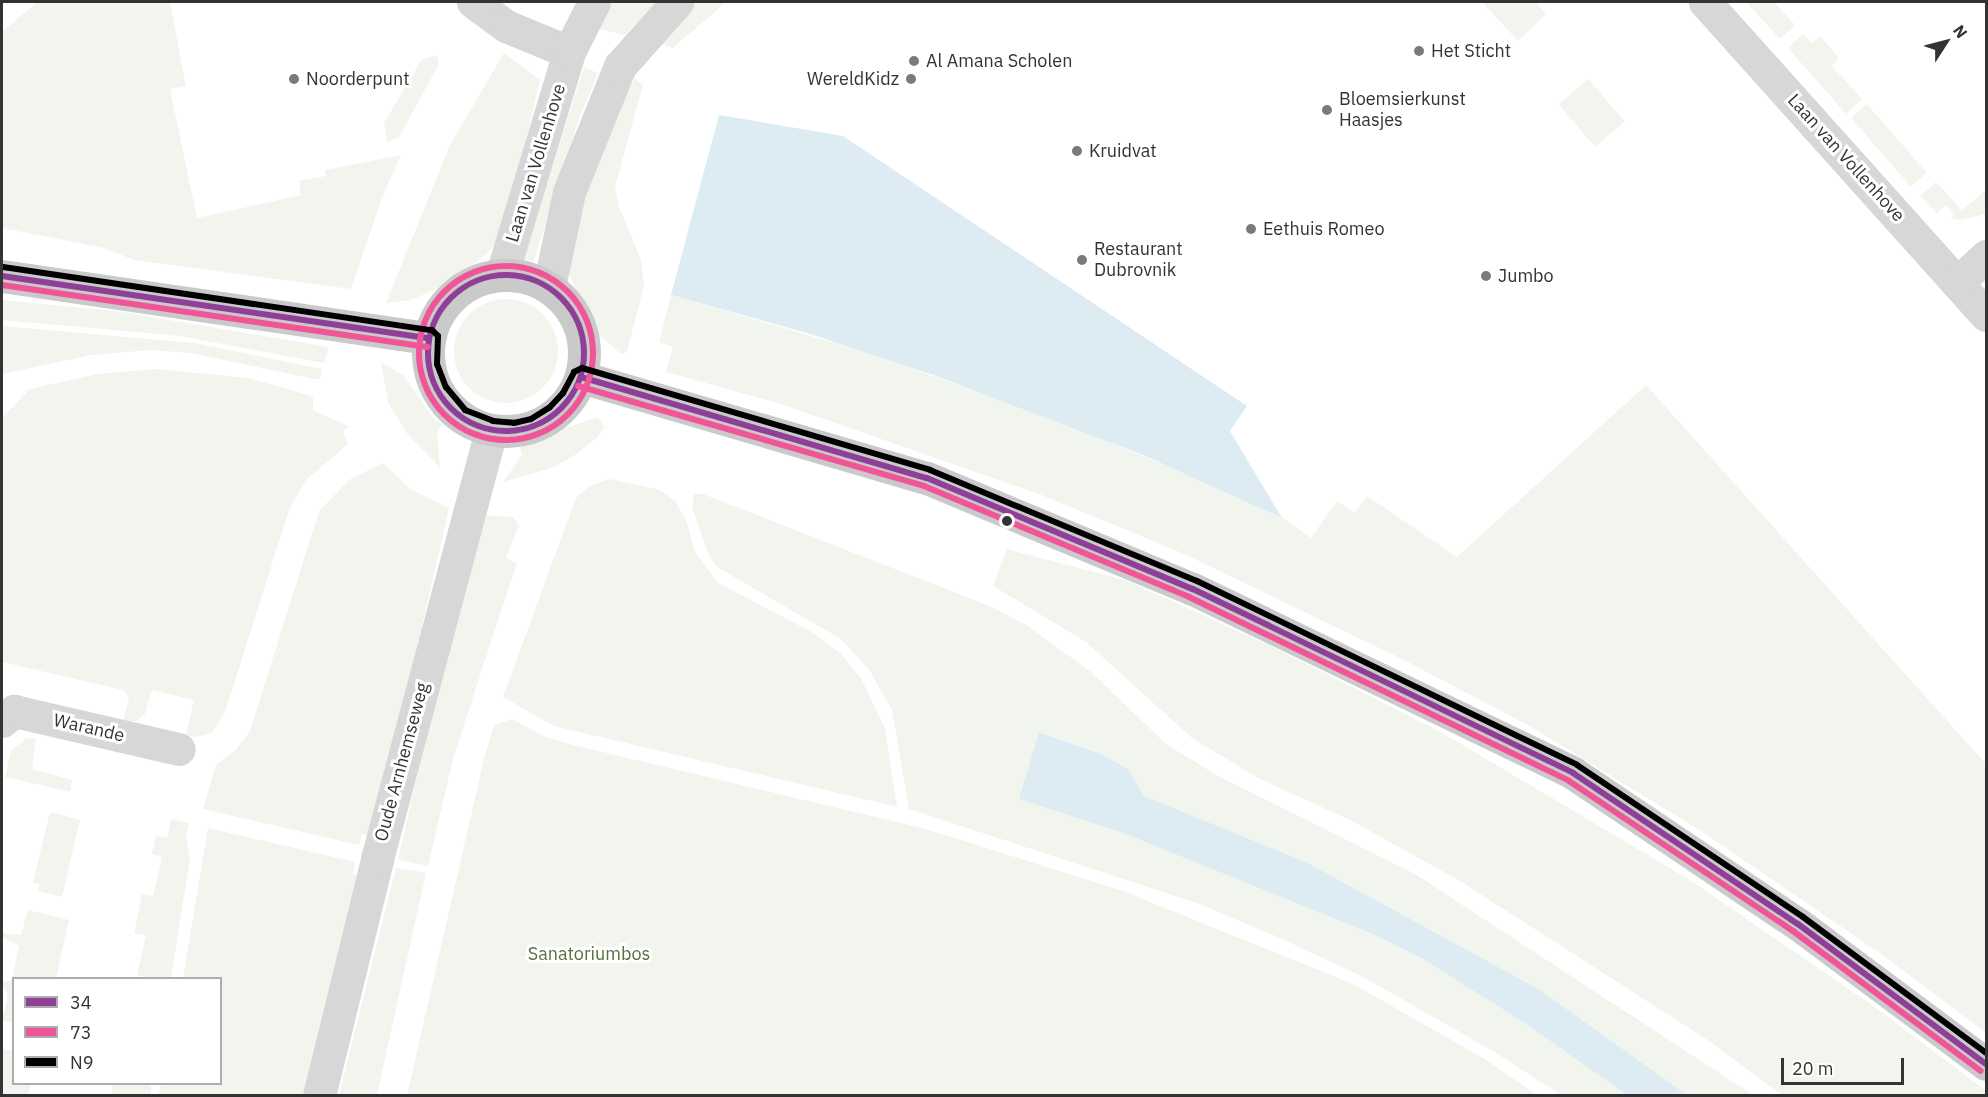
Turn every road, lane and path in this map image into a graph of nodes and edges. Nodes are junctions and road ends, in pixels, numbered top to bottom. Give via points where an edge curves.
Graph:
1 (473, 2) edge
2 (594, 2) edge
3 (677, 2) edge
4 (1705, 2) edge
5 (569, 52) junction
6 (1986, 256) edge
7 (502, 274) junction
8 (2, 276) edge
9 (1957, 283) junction
10 (549, 287) junction
11 (1986, 315) edge
12 (429, 338) junction
13 (581, 377) junction
14 (490, 430) junction
15 (2, 721) edge
16 (178, 749) dead end
17 (1986, 1064) edge
18 (319, 1095) edge

1 - 5 street via 506,26
2 - 5 street, Laan van Vollenhove
3 - 10 street via 620,66 569,192
4 - 9 street, Laan van Vollenhove
5 - 7 street, Laan van Vollenhove
6 - 9 street
7 - 10 main road via 523,276
7 - 12 main road via 476,280 455,293 438,313
8 - 12 main road
9 - 11 street, Laan van Vollenhove
10 - 13 main road via 565,301 580,325 585,350
12 - 14 main road via 428,366 438,392 460,417
13 - 14 main road via 572,398 556,414 514,432
13 - 17 main road via 927,478 1193,589 1573,773 1798,924
14 - 18 street, Oude Arnhemseweg
15 - 16 street, Warande via 14,711

